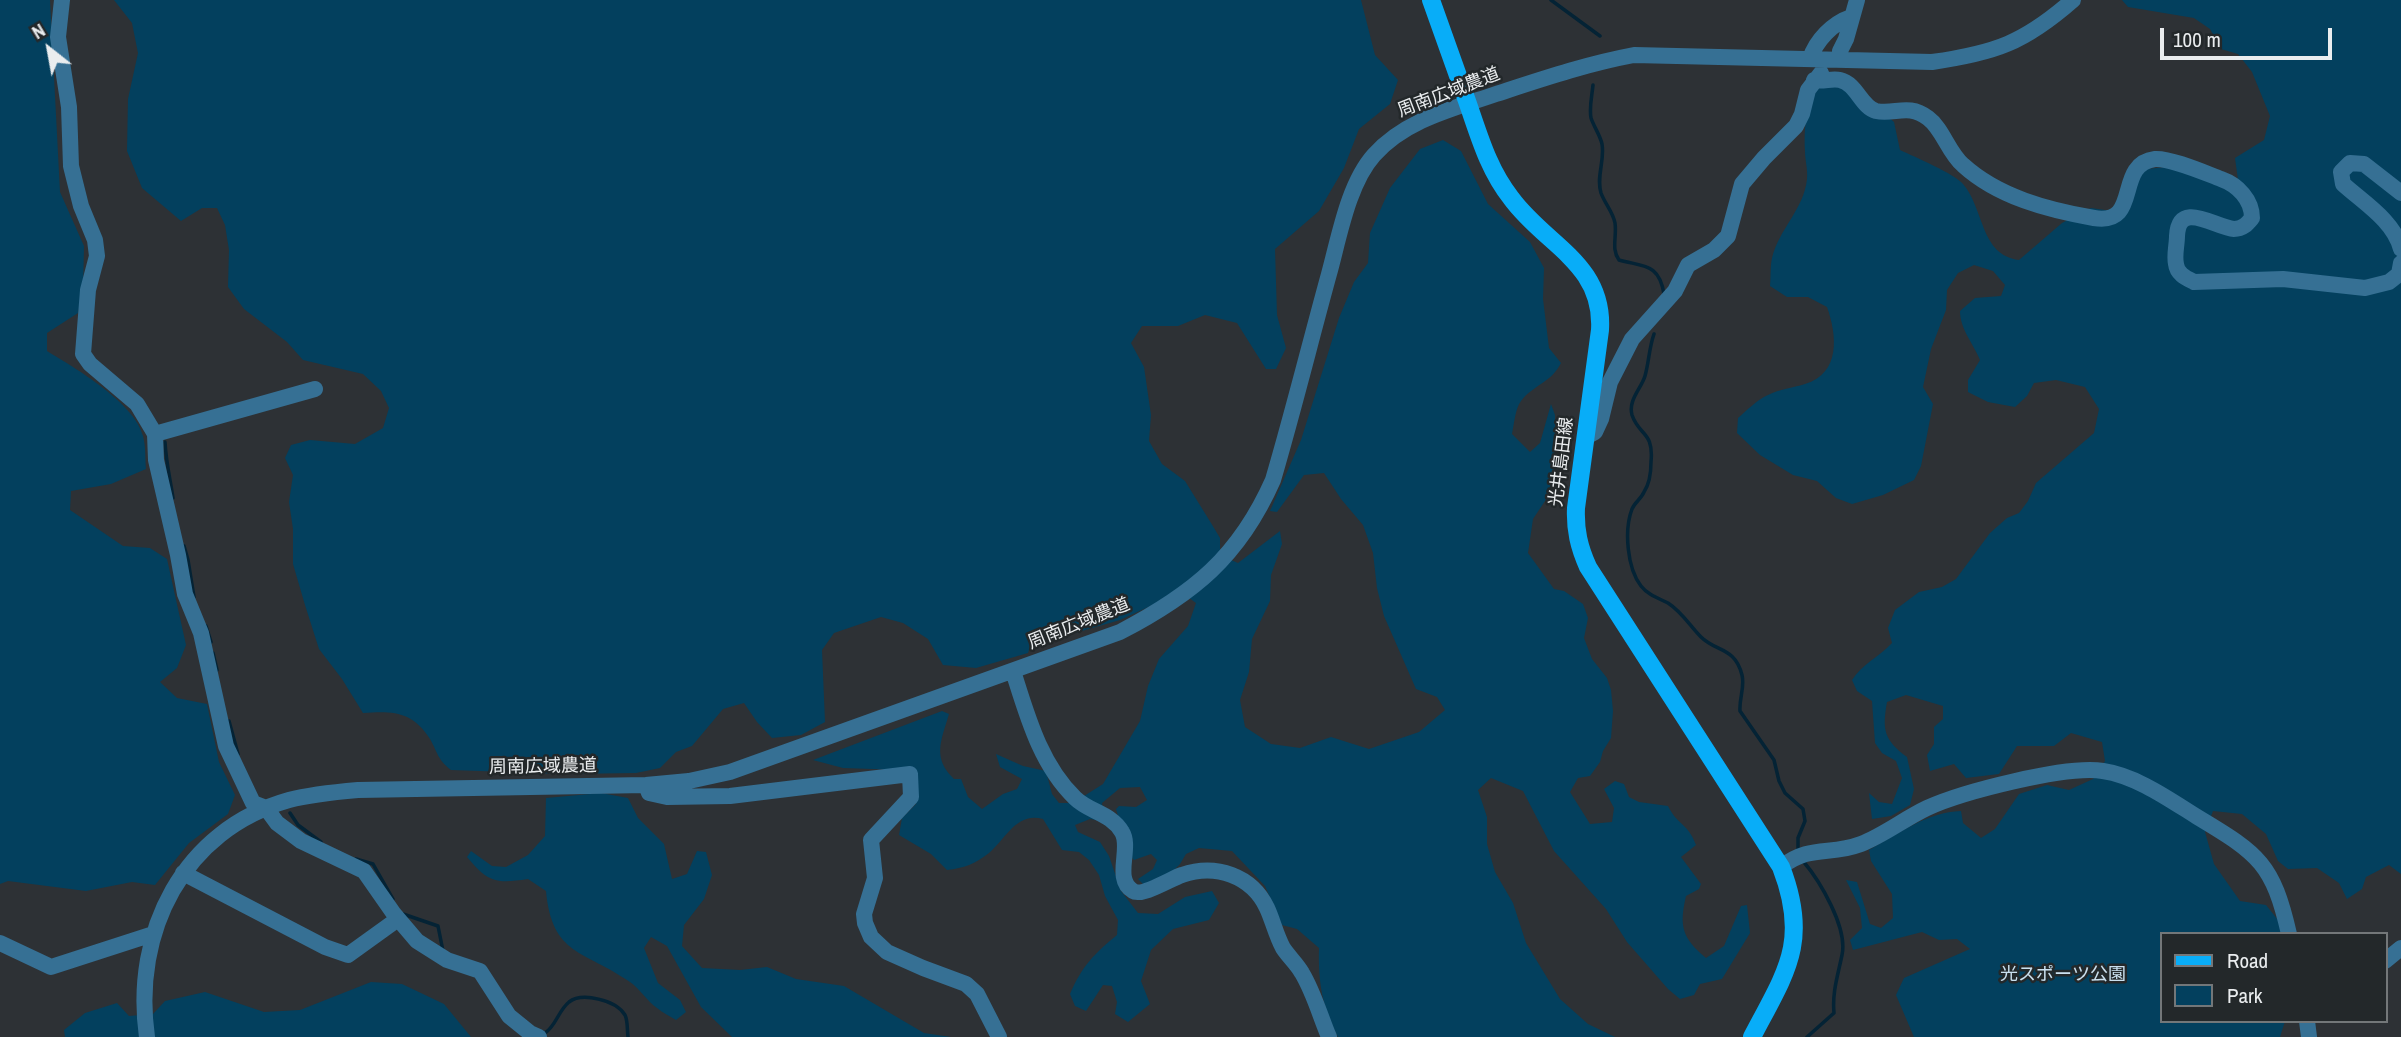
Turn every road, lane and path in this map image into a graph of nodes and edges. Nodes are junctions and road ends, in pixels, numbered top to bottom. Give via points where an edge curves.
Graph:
1 (62, 0) edge
2 (1431, 0) edge
3 (1857, 0) edge
4 (2073, 0) edge
5 (1852, 17) junction
6 (1840, 51) dead end
7 (1810, 59) junction
8 (1468, 104) junction
9 (2401, 192) edge
10 (2401, 249) edge
11 (2401, 263) edge
12 (315, 389) dead end
13 (155, 434) junction
14 (1586, 437) junction
15 (1013, 671) junction
16 (646, 785) junction
17 (266, 808) junction
18 (1781, 867) junction
19 (184, 873) junction
20 (398, 919) junction
21 (2289, 932) edge
22 (153, 934) junction
23 (0, 943) edge
24 (2401, 948) edge
25 (2387, 959) edge
26 (147, 1037) edge
27 (539, 1037) edge
28 (999, 1037) edge
29 (1329, 1037) edge
30 (1752, 1037) edge

1 - 13 street via 58,37 69,107 71,166 97,256 88,290 83,354 137,404
2 - 8 main road, 光井島田線
3 - 5 street
4 - 7 street, 周南広域農道 via 2045,25 1977,56 1932,62
5 - 6 street
5 - 7 street via 1832,26
7 - 8 street, 周南広域農道 via 1634,55 1558,73
8 - 14 main road, 光井島田線 via 1486,156 1511,198 1571,256 1595,290 1600,330
8 - 15 street, 周南広域農道 via 1391,137 1357,181 1273,480 1238,541 1191,590 1156,614
9 - 10 street via 2364,164 2350,163 2341,172 2343,184 2385,222
11 - 14 street via 2399,274 2389,282 2365,288 2283,279 2194,282 2182,276 2176,265 2178,228 2194,216 2234,229 2245,226 2252,209 2232,183 2154,159 2138,167 2129,179 2124,207 2113,217 2097,219 2026,202 1963,165 1929,119 1902,109 1876,111 1852,87 1819,74 1808,90 1796,126 1742,184 1728,236 1688,265 1675,291 1632,339 1610,382 1595,432
12 - 13 street
13 - 17 street via 156,460 184,594 201,633 226,746 253,803
14 - 18 main road, 光井島田線 via 1576,531 1588,567
15 - 16 street, 周南広域農道 via 730,772
15 - 29 street via 1045,757 1073,796 1112,820 1124,836 1123,873 1132,891 1138,893 1201,870 1222,871 1251,886 1303,975
16 - 17 street, 周南広域農道 via 358,790 316,794
16 - 28 street via 649,793 667,797 730,796 910,774 911,797 871,840 875,878 865,923 876,944 887,951 966,984 981,1001
17 - 19 street, 周南広域農道 via 233,824 202,849
17 - 20 street via 301,841 364,871
18 - 21 street via 1806,853 1863,843 1960,796 2035,778 2102,771 2128,778 2168,799 2256,856 2281,898
18 - 30 main road, 光井島田線 via 1792,895 1795,936 1783,978
19 - 20 street via 348,955
19 - 22 street, 周南広域農道 via 164,904
20 - 27 street via 435,954 480,971 509,1016
22 - 23 street via 51,967
22 - 26 street, 周南広域農道 via 144,978
24 - 25 street

